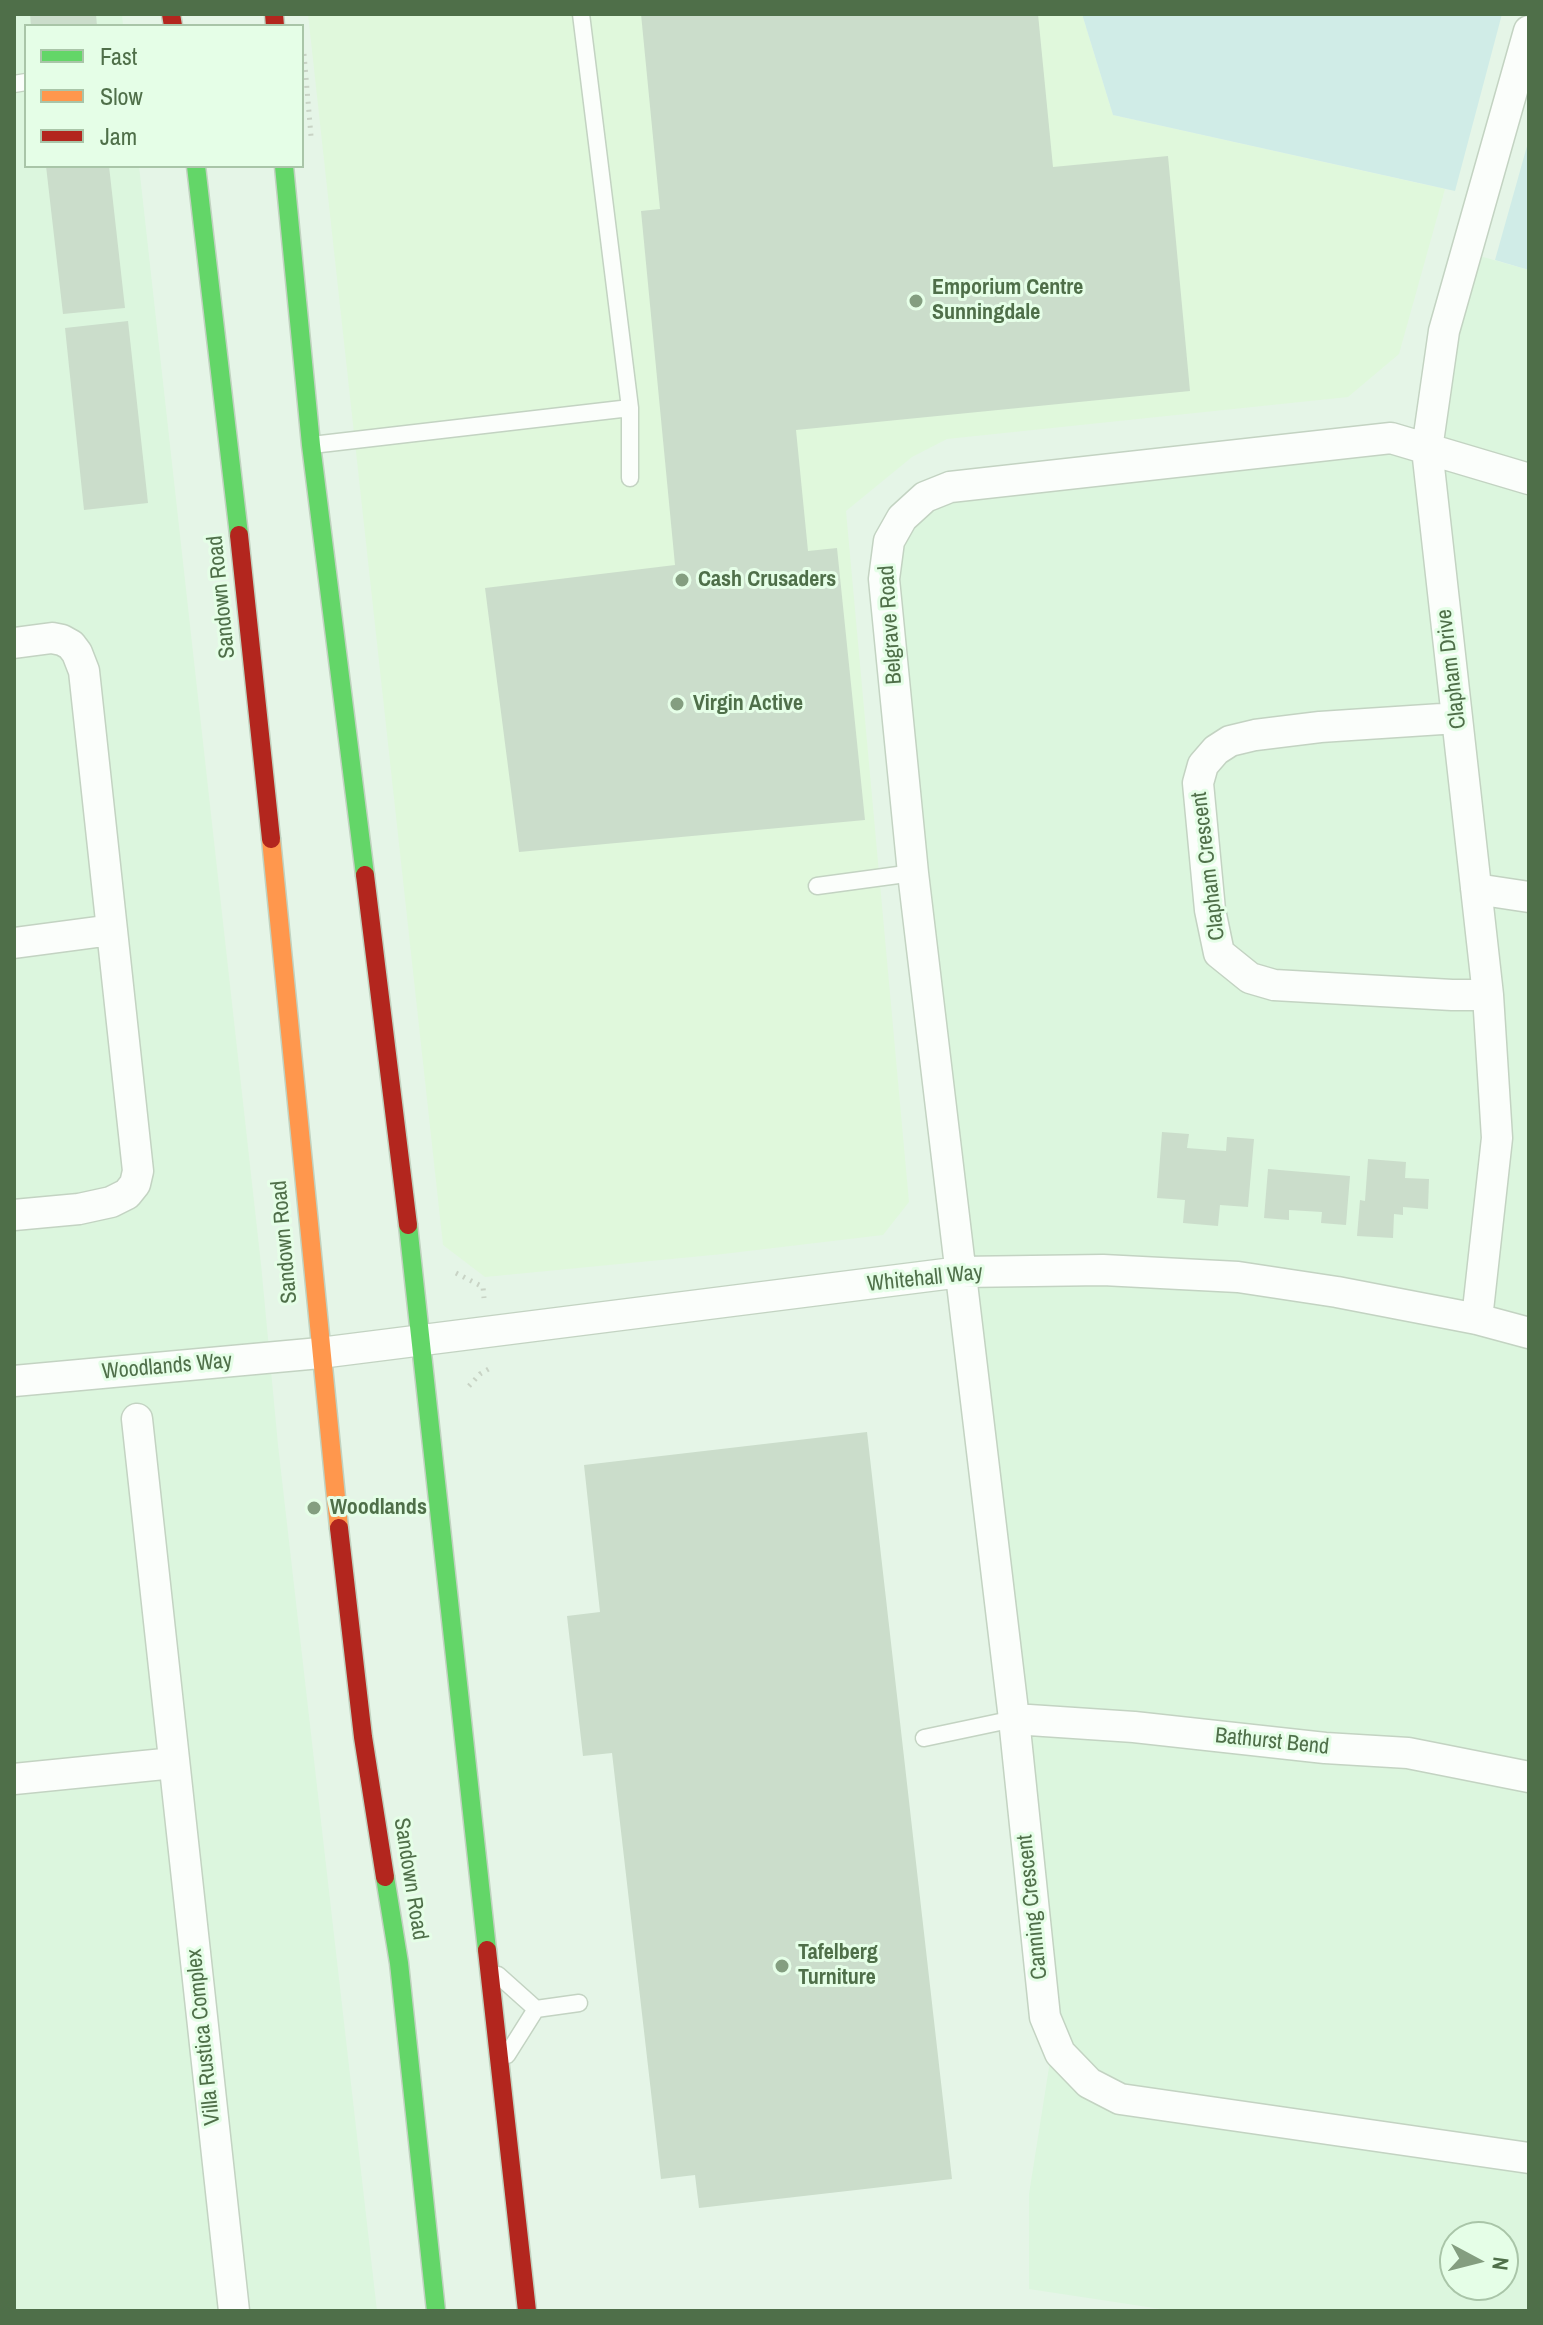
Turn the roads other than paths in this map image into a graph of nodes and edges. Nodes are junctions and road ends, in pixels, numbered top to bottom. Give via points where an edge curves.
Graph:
1 (581, 14) edge
2 (1529, 31) edge
3 (196, 168) edge
4 (284, 168) edge
5 (630, 408) junction
6 (311, 445) junction
7 (1427, 449) junction
8 (630, 478) dead end
9 (1529, 479) edge
10 (14, 643) edge
11 (1457, 718) junction
12 (913, 873) junction
13 (817, 886) dead end
14 (1476, 889) junction
15 (1529, 897) edge
16 (112, 930) junction
17 (14, 943) edge
18 (1488, 995) junction
19 (14, 1215) edge
20 (961, 1272) junction
21 (1477, 1319) junction
22 (1529, 1333) edge
23 (419, 1340) junction
24 (320, 1353) junction
25 (14, 1381) edge
26 (137, 1419) dead end
27 (1014, 1719) junction
28 (924, 1738) dead end
29 (174, 1763) junction
30 (1529, 1777) edge
31 (14, 1779) edge
32 (489, 1967) junction
33 (579, 2003) dead end
34 (536, 2009) junction
35 (501, 2065) junction
36 (1529, 2158) edge
37 (234, 2311) edge
38 (436, 2311) edge
39 (527, 2311) edge

1 - 5 lane
2 - 7 street, Clapham Drive via 1444,331
3 - 24 main road, Sandown Road via 255,682
4 - 6 main road
5 - 6 lane
5 - 8 lane
6 - 23 main road
7 - 9 street, Belgrave Road
7 - 11 street, Clapham Drive
7 - 12 street, Belgrave Road via 1391,438 988,482 925,497 902,518 889,541 884,579
10 - 16 street via 62,640 81,660
11 - 14 street, Clapham Drive
11 - 18 street, Clapham Crescent via 1255,735 1216,750 1203,765 1198,783 1210,910 1219,953 1250,978 1274,985
12 - 13 lane
12 - 20 street, Belgrave Road
14 - 15 street
14 - 18 street, Clapham Drive
16 - 17 street
16 - 19 street via 138,1149 135,1184 111,1202
18 - 21 street, Clapham Drive via 1497,1138
20 - 21 street, Whitehall Way via 1103,1270 1238,1277
20 - 23 street, Whitehall Way
20 - 27 street, Canning Crescent
21 - 22 street, Whitehall Way
23 - 24 street, Whitehall Way
23 - 32 main road
24 - 25 street, Woodlands Way
24 - 38 main road, Sandown Road via 363,1737 401,1978
26 - 29 street, Villa Rustica Complex
27 - 28 lane
27 - 30 street, Bathurst Bend via 1408,1753
27 - 36 street, Canning Crescent via 1045,2017 1060,2053 1089,2083 1120,2099
29 - 31 street
29 - 37 street, Villa Rustica Complex
32 - 34 lane
32 - 35 main road
33 - 34 lane
34 - 35 lane
35 - 39 main road

